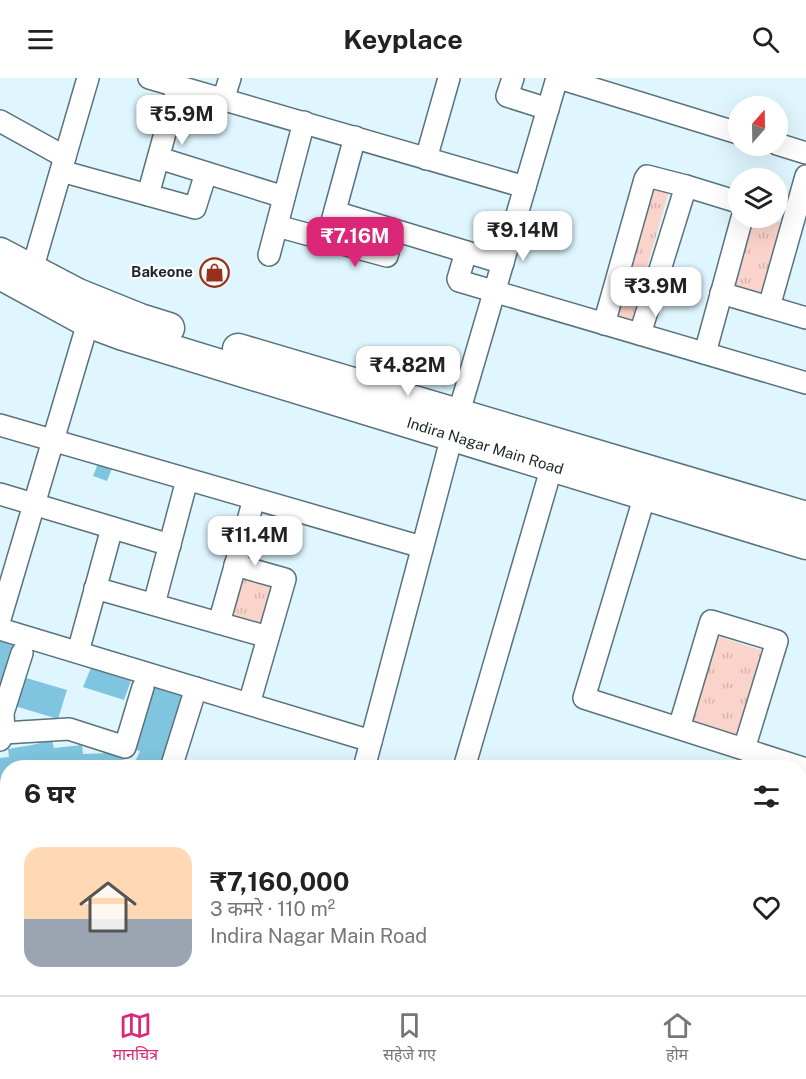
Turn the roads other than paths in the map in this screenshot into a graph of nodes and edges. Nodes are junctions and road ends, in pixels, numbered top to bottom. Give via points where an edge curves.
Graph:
1 (88, 78) edge
2 (149, 78) edge
3 (230, 78) edge
4 (447, 78) edge
5 (513, 78) edge
6 (558, 78) edge
7 (178, 86) junction
8 (224, 100) junction
9 (548, 109) junction
10 (0, 121) edge
11 (303, 122) junction
12 (728, 130) edge
13 (355, 137) junction
14 (788, 147) edge
15 (806, 153) edge
16 (159, 158) junction
17 (426, 159) junction
18 (63, 164) junction
19 (206, 173) junction
20 (806, 176) edge
21 (686, 186) junction
22 (525, 187) junction
23 (148, 195) junction
24 (284, 197) junction
25 (728, 199) edge
26 (335, 212) junction
27 (788, 212) edge
28 (277, 226) junction
29 (739, 228) edge
30 (784, 228) edge
31 (394, 230) junction
32 (327, 240) junction
33 (466, 252) junction
34 (0, 253) edge
35 (269, 255) dead end
36 (503, 263) junction
37 (32, 270) junction
38 (0, 274) edge
39 (494, 292) junction
40 (721, 292) junction
41 (769, 307) junction
42 (91, 311) junction
43 (806, 318) edge
44 (604, 324) junction
45 (640, 334) junction
46 (705, 353) junction
47 (806, 383) edge
48 (0, 425) edge
49 (454, 425) junction
50 (53, 440) junction
51 (552, 466) junction
52 (187, 480) junction
53 (0, 494) edge
54 (645, 495) junction
55 (254, 499) junction
56 (34, 504) junction
57 (806, 517) edge
58 (112, 528) junction
59 (806, 544) edge
60 (170, 545) junction
61 (422, 548) junction
62 (235, 565) junction
63 (95, 588) junction
64 (154, 604) junction
65 (0, 619) edge
66 (219, 623) junction
67 (0, 629) edge
68 (268, 637) junction
69 (22, 652) dead end
70 (78, 652) junction
71 (143, 687) dead end
72 (196, 688) junction
73 (249, 704) junction
74 (2, 724) edge
75 (679, 728) junction
76 (370, 741) junction
77 (744, 749) junction
78 (174, 760) edge
79 (366, 760) edge
80 (468, 760) edge
81 (778, 760) edge

1 - 18 street
2 - 7 street
3 - 8 street
4 - 17 street
5 - 9 street via 507,96
6 - 9 street
6 - 12 street
7 - 8 street
7 - 16 street
8 - 11 street
9 - 22 street
10 - 18 street
11 - 13 street
11 - 24 street
13 - 17 street
13 - 26 street
14 - 15 street
16 - 19 street
16 - 23 street
17 - 22 street
18 - 23 street
18 - 37 street
19 - 23 street via 195,208
19 - 24 street
20 - 27 street
21 - 25 street
21 - 44 street via 651,176 645,179
21 - 45 street
22 - 36 street
24 - 28 street
26 - 31 street
26 - 32 street
28 - 32 street
28 - 35 street
29 - 40 street
30 - 41 street
31 - 32 street via 387,256
31 - 33 street
33 - 36 street
33 - 39 street via 458,281
34 - 37 street, Indira Nagar Main Road
36 - 39 street
37 - 42 street, Indira Nagar Main Road via 78,294
38 - 42 street, Indira Nagar Main Road
39 - 44 street
39 - 49 street
40 - 41 street
40 - 46 street
41 - 43 street
42 - 49 street, Indira Nagar Main Road via 123,335
42 - 50 street
44 - 45 street
45 - 46 street
46 - 47 street
48 - 50 street
49 - 51 street, Indira Nagar Main Road
49 - 57 street, Indira Nagar Main Road
49 - 61 street
50 - 52 street
50 - 56 street
51 - 54 street, Indira Nagar Main Road
51 - 80 street
52 - 55 street
52 - 60 street
53 - 56 street
54 - 59 street, Indira Nagar Main Road
54 - 75 street via 584,698
55 - 61 street
55 - 62 street
56 - 58 street
56 - 65 street
58 - 60 street
58 - 63 street
60 - 64 street
61 - 76 street
62 - 66 street
62 - 68 street via 285,579
63 - 64 street
63 - 70 street
64 - 66 street
66 - 68 street
67 - 70 street
68 - 73 street
69 - 74 street
70 - 72 street
71 - 74 street via 125,747 69,729
72 - 73 street
72 - 78 street
73 - 76 street
75 - 77 street
75 - 77 street via 711,621 777,640
76 - 79 street
77 - 81 street

